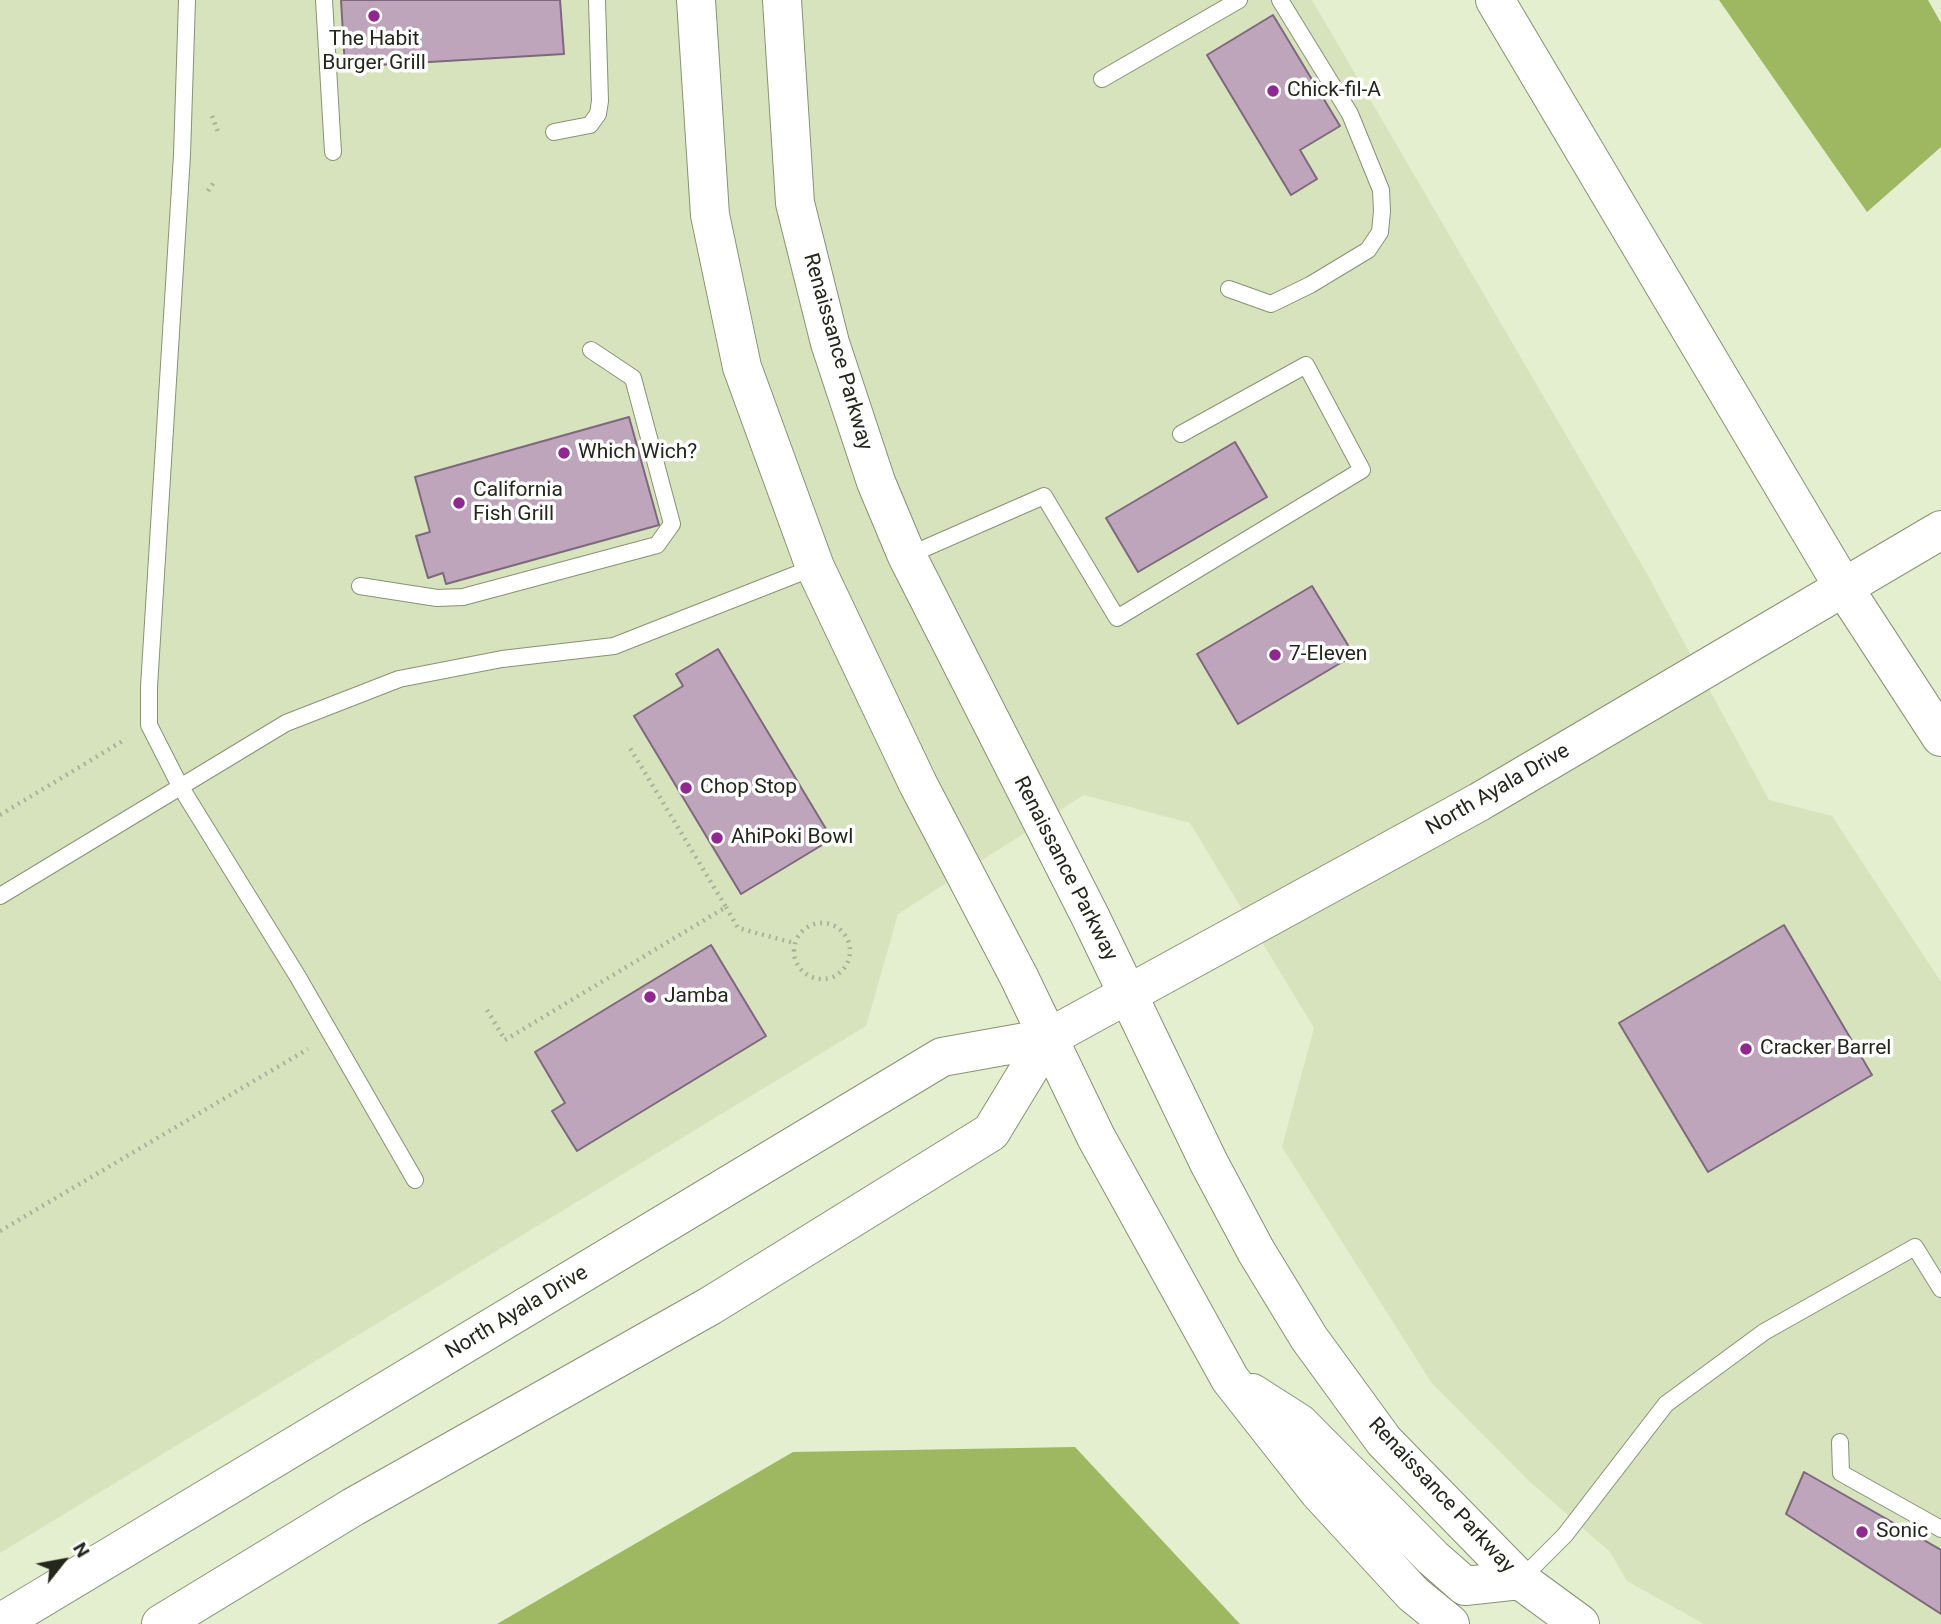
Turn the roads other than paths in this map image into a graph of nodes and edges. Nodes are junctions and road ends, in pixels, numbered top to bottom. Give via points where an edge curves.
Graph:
1 (187, 0) edge
2 (324, 0) edge
3 (597, 0) edge
4 (696, 0) edge
5 (782, 0) edge
6 (1239, 0) edge
7 (1280, 0) edge
8 (1495, 0) edge
9 (1102, 79) dead end
10 (554, 132) dead end
11 (333, 152) dead end
12 (1229, 289) dead end
13 (591, 350) dead end
14 (1181, 434) dead end
15 (1941, 530) edge
16 (907, 556) junction
17 (815, 567) junction
18 (360, 586) dead end
19 (1844, 588) junction
20 (1941, 737) edge
21 (180, 786) junction
22 (0, 896) edge
23 (1127, 994) junction
24 (1048, 1038) junction
25 (415, 1180) dead end
26 (1941, 1289) edge
27 (1230, 1379) junction
28 (1840, 1442) dead end
29 (1941, 1528) edge
30 (1520, 1580) junction
31 (0, 1623) edge
32 (161, 1624) edge
33 (1450, 1624) edge
34 (1580, 1624) edge

1 - 21 lane via 149,700 149,725
2 - 11 lane
3 - 10 lane via 598,114 590,125
4 - 17 main road via 710,215 739,354
5 - 16 main road, Renaissance Parkway via 794,203 831,343 876,482
6 - 9 lane
7 - 12 lane via 1350,114 1381,190 1380,232 1368,250 1271,304
8 - 19 main road
13 - 18 lane via 633,378 672,524 657,545 463,597 438,598
14 - 16 lane via 1306,365 1362,470 1117,618 1044,496
15 - 19 main road, North Ayala Drive
16 - 23 main road, Renaissance Parkway
17 - 21 lane via 614,646 502,659 399,680 286,723
17 - 24 main road
19 - 20 main road
19 - 23 main road, North Ayala Drive via 1479,802
21 - 22 lane
21 - 25 lane
23 - 24 main road, North Ayala Drive
23 - 30 main road, Renaissance Parkway via 1209,1163 1309,1338 1384,1441
24 - 27 main road via 1096,1137
24 - 31 main road, North Ayala Drive via 942,1057
24 - 32 main road, North Ayala Drive via 991,1132 710,1306 353,1507
26 - 30 lane via 1914,1247 1764,1332 1666,1404 1565,1535
27 - 30 main road via 1300,1423 1465,1586
27 - 33 main road via 1318,1491 1413,1594
28 - 29 lane via 1840,1473
30 - 34 main road, Renaissance Parkway

